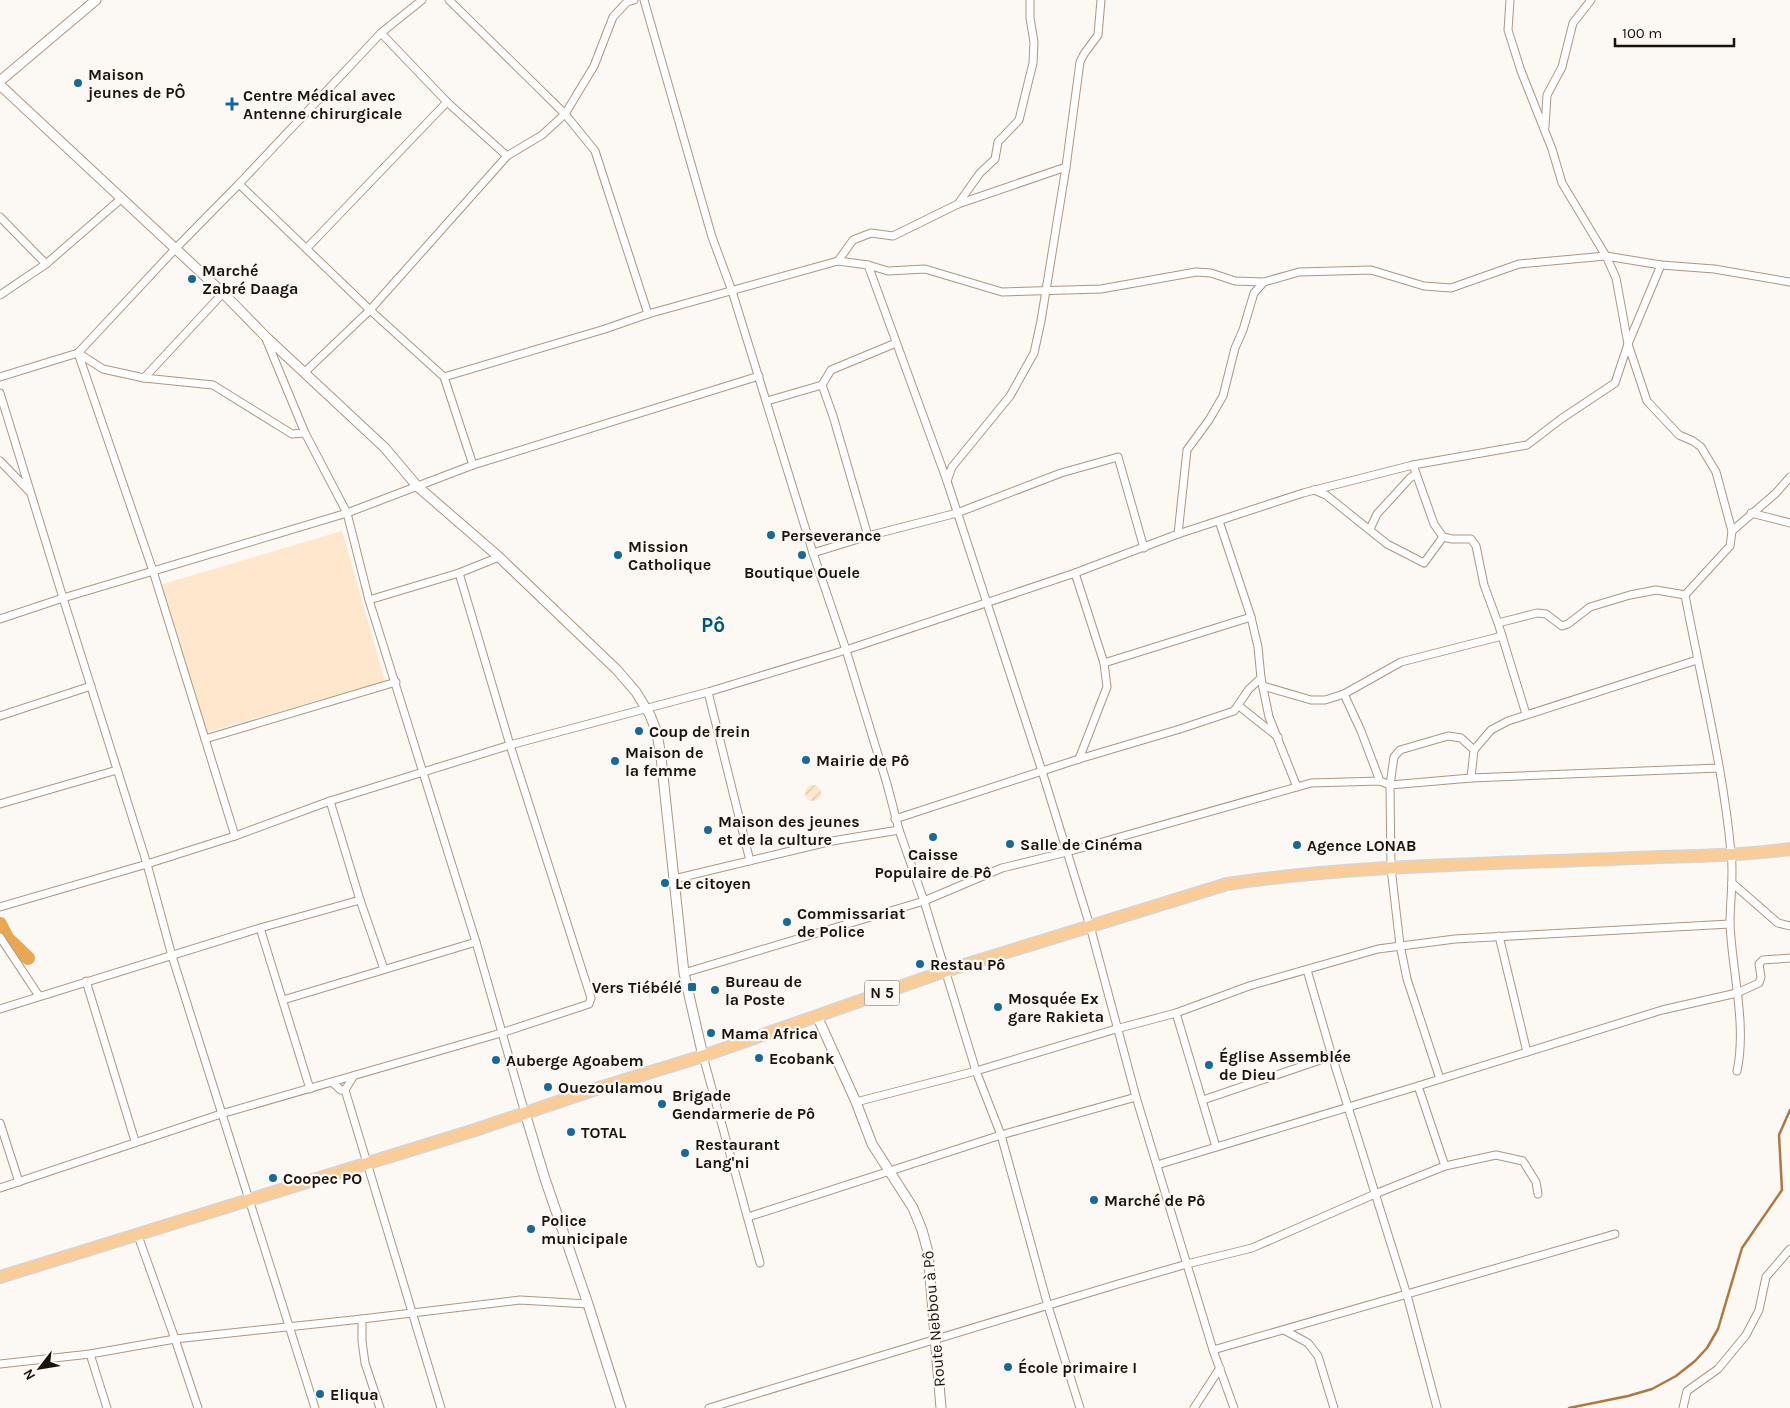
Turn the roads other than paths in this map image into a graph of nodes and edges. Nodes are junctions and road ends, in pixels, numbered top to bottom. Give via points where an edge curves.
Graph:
1 (96, 0) edge
2 (422, 0) edge
3 (449, 0) edge
4 (634, 0) edge
5 (644, 0) edge
6 (1030, 0) edge
7 (1101, 0) edge
8 (1510, 0) edge
9 (1591, 0) edge
10 (381, 33) junction
11 (0, 80) edge
12 (0, 85) edge
13 (447, 102) junction
14 (565, 114) junction
15 (1545, 130) junction
16 (507, 156) junction
17 (1066, 167) junction
18 (240, 184) junction
19 (122, 198) junction
20 (958, 204) junction
21 (0, 217) edge
22 (176, 248) junction
23 (307, 248) junction
24 (1606, 256) junction
25 (838, 261) junction
26 (46, 264) junction
27 (868, 265) junction
28 (1661, 265) junction
29 (1264, 282) junction
30 (1790, 282) edge
31 (732, 291) junction
32 (1045, 292) junction
33 (223, 293) junction
34 (0, 294) edge
35 (370, 310) junction
36 (648, 314) junction
37 (265, 336) junction
38 (896, 343) junction
39 (1628, 344) junction
40 (78, 353) junction
41 (305, 372) junction
42 (759, 376) junction
43 (0, 377) edge
44 (444, 377) junction
45 (144, 378) junction
46 (822, 385) junction
47 (0, 393) edge
48 (767, 402) junction
49 (305, 433) junction
50 (0, 460) edge
51 (473, 465) junction
52 (1413, 465) junction
53 (1416, 474) junction
54 (1790, 477) edge
55 (947, 481) junction
56 (417, 486) junction
57 (1314, 490) junction
58 (31, 494) junction
59 (347, 513) junction
60 (957, 513) junction
61 (1751, 514) junction
62 (1219, 521) junction
63 (1790, 523) edge
64 (1370, 529) junction
65 (1732, 531) junction
66 (1178, 534) junction
67 (868, 536) junction
68 (1443, 537) junction
69 (1144, 548) junction
70 (813, 553) junction
71 (499, 557) junction
72 (153, 571) junction
73 (459, 573) junction
74 (1075, 573) junction
75 (1685, 595) junction
76 (63, 598) junction
77 (369, 600) junction
78 (986, 603) junction
79 (1251, 617) junction
80 (0, 619) edge
81 (1498, 623) junction
82 (1502, 636) junction
83 (846, 650) junction
84 (1697, 660) junction
85 (1104, 663) junction
86 (396, 682) junction
87 (1262, 682) junction
88 (91, 686) junction
89 (708, 692) junction
90 (1344, 694) junction
91 (1239, 706) junction
92 (646, 708) junction
93 (1526, 714) junction
94 (0, 716) edge
95 (1278, 737) junction
96 (205, 739) junction
97 (510, 744) junction
98 (1474, 750) junction
99 (1079, 759) junction
100 (1719, 768) junction
101 (117, 770) junction
102 (423, 771) junction
103 (1042, 771) junction
104 (1471, 778) junction
105 (1380, 781) junction
106 (1390, 785) junction
107 (1296, 788) junction
108 (330, 801) junction
109 (0, 804) edge
110 (896, 819) junction
111 (899, 830) junction
112 (235, 836) junction
113 (1790, 849) edge
114 (1067, 852) junction
115 (1732, 854) junction
116 (750, 862) junction
117 (147, 864) junction
118 (1391, 868) junction
119 (674, 879) junction
120 (1732, 883) junction
121 (360, 900) junction
122 (924, 902) junction
123 (0, 907) edge
124 (1730, 924) junction
125 (1090, 926) junction
126 (1790, 926) edge
127 (260, 928) junction
128 (1499, 936) junction
129 (0, 937) edge
130 (476, 942) junction
131 (1400, 945) junction
132 (172, 956) junction
133 (1790, 958) edge
134 (384, 970) junction
135 (1307, 970) junction
136 (946, 971) junction
137 (684, 973) junction
138 (86, 981) junction
139 (1737, 993) junction
140 (39, 996) junction
141 (283, 1000) junction
142 (0, 1009) edge
143 (1176, 1013) junction
144 (817, 1016) junction
145 (1116, 1029) junction
146 (501, 1033) junction
147 (1527, 1052) junction
148 (703, 1056) junction
149 (1332, 1056) junction
150 (976, 1071) junction
151 (1737, 1071) dead end
152 (353, 1077) junction
153 (1440, 1079) junction
154 (333, 1083) junction
155 (1418, 1086) junction
156 (310, 1089) junction
157 (345, 1090) junction
158 (1136, 1096) junction
159 (1203, 1100) junction
160 (856, 1102) junction
161 (1348, 1106) junction
162 (525, 1113) junction
163 (221, 1114) junction
164 (0, 1123) edge
165 (1000, 1135) junction
166 (135, 1142) junction
167 (1216, 1147) junction
168 (366, 1162) junction
169 (1157, 1165) junction
170 (1445, 1166) junction
171 (890, 1170) junction
172 (19, 1182) junction
173 (0, 1188) edge
174 (1375, 1194) junction
175 (1538, 1194) dead end
176 (249, 1200) junction
177 (748, 1217) junction
178 (137, 1233) junction
179 (1615, 1234) dead end
180 (1790, 1248) edge
181 (760, 1263) dead end
182 (1187, 1264) junction
183 (0, 1277) edge
184 (1407, 1295) junction
185 (588, 1304) junction
186 (1048, 1306) junction
187 (413, 1313) junction
188 (362, 1319) junction
189 (289, 1327) junction
190 (1284, 1330) junction
191 (175, 1339) junction
192 (936, 1339) junction
193 (1213, 1350) junction
194 (90, 1354) junction
195 (0, 1364) edge
196 (1220, 1368) junction
197 (107, 1408) edge
198 (198, 1408) edge
199 (315, 1408) edge
200 (380, 1408) edge
201 (441, 1408) edge
202 (621, 1408) edge
203 (709, 1408) edge
204 (941, 1408) edge
205 (1080, 1408) edge
206 (1194, 1408) edge
207 (1234, 1408) edge
208 (1334, 1408) edge
209 (1438, 1408) edge
210 (1682, 1408) edge

1 - 11 main road
2 - 10 street
3 - 14 street
4 - 14 street via 627,2 613,17 594,66
5 - 31 street via 712,237
6 - 20 street via 1033,56 1019,120 998,142 995,159 980,172
7 - 17 street via 1098,35 1080,62
8 - 15 street via 1508,30
9 - 15 street via 1573,23 1562,67 1546,95
10 - 13 street
10 - 18 street
12 - 19 main road
13 - 16 street
13 - 23 street
14 - 16 street via 542,135
14 - 36 street via 594,150
15 - 24 street via 1562,183
16 - 35 street
17 - 20 street
17 - 32 street
18 - 22 street
18 - 23 street
19 - 22 main road
19 - 26 street
20 - 25 street via 893,236 871,233 853,240
21 - 26 street
22 - 33 main road
22 - 40 street
23 - 35 street
24 - 28 street
24 - 29 street via 1519,264 1451,288 1424,286 1370,270 1299,272
24 - 39 street via 1616,278
25 - 27 street
25 - 31 street
26 - 34 street
27 - 32 street via 888,271 925,269 1002,292
27 - 38 street
28 - 30 street via 1714,269
28 - 39 street
29 - 32 street via 1235,281 1196,272 1101,289
29 - 66 street via 1254,293 1223,396 1187,450
31 - 36 street
31 - 42 street
32 - 55 street via 1034,353 1010,396 952,468
33 - 37 main road
33 - 45 street
35 - 41 street
35 - 44 street
36 - 44 street
37 - 41 main road
37 - 49 street
38 - 46 street via 831,370
38 - 55 street
39 - 52 street via 1615,383 1527,446
39 - 65 street via 1647,401 1679,435 1701,447 1716,472
40 - 43 street
40 - 45 street via 103,369
40 - 72 street
41 - 56 main road via 385,448
42 - 48 street
42 - 51 street
44 - 51 street
45 - 49 street via 214,385 292,434
46 - 48 street
46 - 67 street
47 - 58 street
48 - 70 street
49 - 59 street
50 - 58 street
51 - 56 street
52 - 53 street
52 - 57 street
53 - 64 street via 1377,514
53 - 68 street via 1434,524
54 - 61 street
55 - 60 street
56 - 59 street
56 - 71 main road
57 - 62 street
57 - 64 street via 1326,495
58 - 76 street
59 - 72 street
59 - 77 street
60 - 67 street
60 - 69 street via 1062,473 1118,458
60 - 78 street
61 - 63 street
61 - 65 street
62 - 66 street
62 - 79 street
64 - 68 street via 1387,544 1424,563
65 - 75 street via 1730,546
66 - 69 street
67 - 70 street
68 - 81 street via 1471,539 1476,546 1484,585
69 - 74 street
70 - 83 street
71 - 73 street
71 - 92 main road via 617,670
72 - 76 street
72 - 96 street
73 - 77 street
73 - 97 street
74 - 78 street
74 - 85 street
75 - 81 street via 1656,590 1630,595 1590,607 1562,626 1546,614 1537,613
75 - 84 street
76 - 80 street
76 - 88 street
77 - 86 street
78 - 83 street
78 - 103 street
79 - 85 street
79 - 87 street
81 - 82 street
82 - 90 street via 1402,662
82 - 93 street
83 - 89 street
83 - 110 street
84 - 93 street
84 - 100 street
85 - 99 street via 1106,687
86 - 96 street
86 - 102 street
87 - 90 street via 1311,700 1325,700
87 - 91 street via 1249,689
87 - 95 street via 1269,717
88 - 94 street
88 - 101 street
89 - 92 street
89 - 116 street
90 - 105 street
91 - 95 street
91 - 99 street via 1234,711 1180,730
92 - 97 street
92 - 119 main road via 661,757
93 - 98 street via 1491,730
95 - 107 street
96 - 112 street
97 - 102 street
97 - 146 street via 591,998 589,1004
98 - 104 street
98 - 106 street via 1461,738 1448,736 1400,750 1394,757
99 - 103 street
100 - 104 street
100 - 115 street
101 - 109 street
101 - 117 street
102 - 108 street
102 - 130 street
103 - 110 street
103 - 114 street
104 - 106 street
105 - 106 street
105 - 107 street via 1311,783
106 - 118 street
107 - 114 street
108 - 112 street
108 - 121 street
110 - 111 street
111 - 116 street via 832,841
111 - 122 street
112 - 117 street
113 - 115 highway, N 5
114 - 122 street via 1002,868
114 - 125 street
115 - 118 highway, N 5
115 - 120 street
116 - 119 street
117 - 123 street
117 - 132 street
118 - 125 highway, N 5 via 1227,884
118 - 131 street
119 - 137 main road
120 - 124 street
120 - 126 street via 1778,923
121 - 127 street
121 - 134 street
122 - 136 street
122 - 137 street
124 - 128 street
124 - 139 street
125 - 136 highway, N 5
125 - 145 street
127 - 132 street
127 - 141 street
128 - 131 street
128 - 147 street
129 - 140 street
130 - 134 street
130 - 146 street
131 - 135 street
131 - 153 street via 1407,979
132 - 138 street
132 - 163 street
133 - 139 street via 1763,960 1759,964 1762,977 1759,983
134 - 141 street
135 - 143 street via 1249,986
135 - 149 street
136 - 144 highway, N 5
136 - 150 street
137 - 148 main road
138 - 140 street
138 - 166 street
139 - 147 street via 1662,1010
139 - 151 street via 1740,1055
140 - 142 street
141 - 156 street
143 - 145 street
143 - 159 street
144 - 148 highway, N 5
144 - 160 main road, Route Nebbou à Pô
145 - 150 street
145 - 158 street
146 - 152 street
146 - 162 street
147 - 153 street
148 - 162 highway, N 5
148 - 177 street
149 - 159 street
149 - 161 street
150 - 160 street
150 - 165 street
152 - 154 street
152 - 157 street
153 - 155 street
154 - 156 street
154 - 157 street
155 - 161 street
155 - 170 street
156 - 163 street
157 - 168 street
158 - 165 street
158 - 169 street
159 - 167 street
160 - 171 main road, Route Nebbou à Pô via 872,1144
161 - 167 street
161 - 174 street
162 - 168 highway, N 5
162 - 185 main road
163 - 166 street
163 - 176 street
164 - 172 street
165 - 171 street
165 - 186 street
166 - 172 street
167 - 169 street
168 - 176 highway, N 5
168 - 187 street
169 - 182 street
170 - 174 street
170 - 175 street via 1496,1155 1523,1162 1536,1182
171 - 177 street
171 - 192 main road, Route Nebbou à Pô via 913,1208 928,1252
172 - 173 street
174 - 182 street via 1252,1248
174 - 184 street
176 - 178 highway, N 5
176 - 189 street
177 - 181 street
178 - 183 highway, N 5
178 - 191 street
179 - 184 street
180 - 210 street via 1766,1277 1758,1310 1746,1334 1718,1369 1687,1391
182 - 186 street
182 - 193 street
184 - 190 street
184 - 209 street
185 - 187 street via 520,1300
185 - 202 main road
186 - 192 street
186 - 205 street
187 - 188 street
187 - 201 street
188 - 189 street
188 - 200 street via 365,1363
189 - 191 street
189 - 199 street
190 - 193 street
190 - 208 street via 1308,1343 1318,1356
191 - 194 street
191 - 198 street
192 - 203 street
192 - 204 main road, Route Nebbou à Pô
193 - 196 street
194 - 195 street
194 - 197 street
196 - 206 street
196 - 207 street

